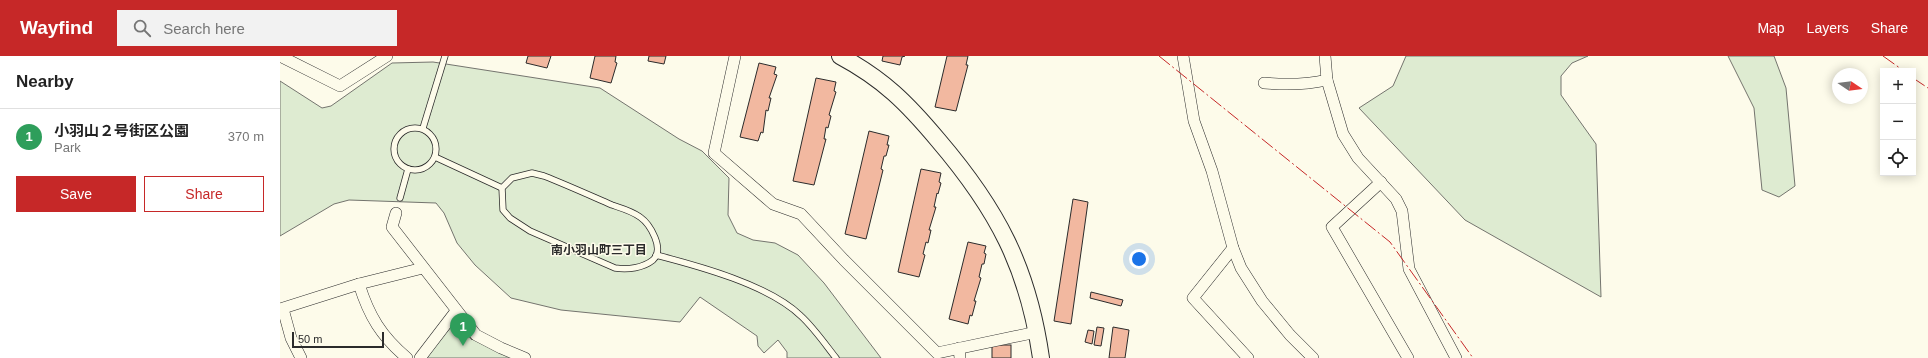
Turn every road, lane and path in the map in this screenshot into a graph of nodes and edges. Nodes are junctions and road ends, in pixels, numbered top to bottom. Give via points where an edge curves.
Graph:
1 (280, 56) edge
2 (387, 56) edge
3 (445, 56) edge
4 (735, 56) edge
5 (840, 56) edge
6 (1183, 56) edge
7 (1325, 56) edge
8 (1327, 80) junction
9 (1264, 83) dead end
10 (423, 128) junction
11 (435, 157) junction
12 (408, 169) junction
13 (1381, 182) junction
14 (502, 188) junction
15 (400, 198) dead end
16 (396, 213) dead end
17 (1233, 248) junction
18 (656, 255) junction
19 (423, 268) junction
20 (359, 284) junction
21 (281, 309) edge
22 (456, 311) junction
23 (1037, 332) junction
24 (959, 353) edge
25 (934, 355) edge
26 (301, 358) edge
27 (407, 358) edge
28 (420, 358) edge
29 (525, 358) edge
30 (836, 358) edge
31 (1041, 358) edge
32 (1248, 358) edge
33 (1313, 358) edge
34 (1408, 358) edge
35 (1456, 358) edge

1 - 2 street via 340,86
3 - 10 lane
4 - 25 street via 714,152 773,204 801,214
5 - 23 street via 860,67 908,105 976,186 1014,254 1027,291
6 - 17 street via 1194,121 1212,171
7 - 8 street
8 - 9 street via 1301,85
8 - 13 street via 1343,134 1358,158
10 - 11 lane via 429,132 436,144
10 - 12 lane via 410,128 398,135 395,141 397,160
11 - 12 lane via 424,168
11 - 14 lane
12 - 15 lane
13 - 34 street via 1332,227
13 - 35 street via 1402,210 1409,269
14 - 18 lane via 503,210 510,218 530,231 615,268 640,266 653,260
14 - 18 lane via 512,178 532,173 640,217 654,234 657,244
16 - 19 street via 392,228
17 - 32 street via 1193,298
17 - 33 street via 1241,268 1262,301
18 - 30 lane via 720,273 786,304 814,329
19 - 20 street
19 - 22 street
20 - 21 street
20 - 27 street via 365,305 374,322 389,342
21 - 26 street
22 - 28 street
22 - 29 street via 476,335
23 - 24 street
23 - 31 street
24 - 25 street

